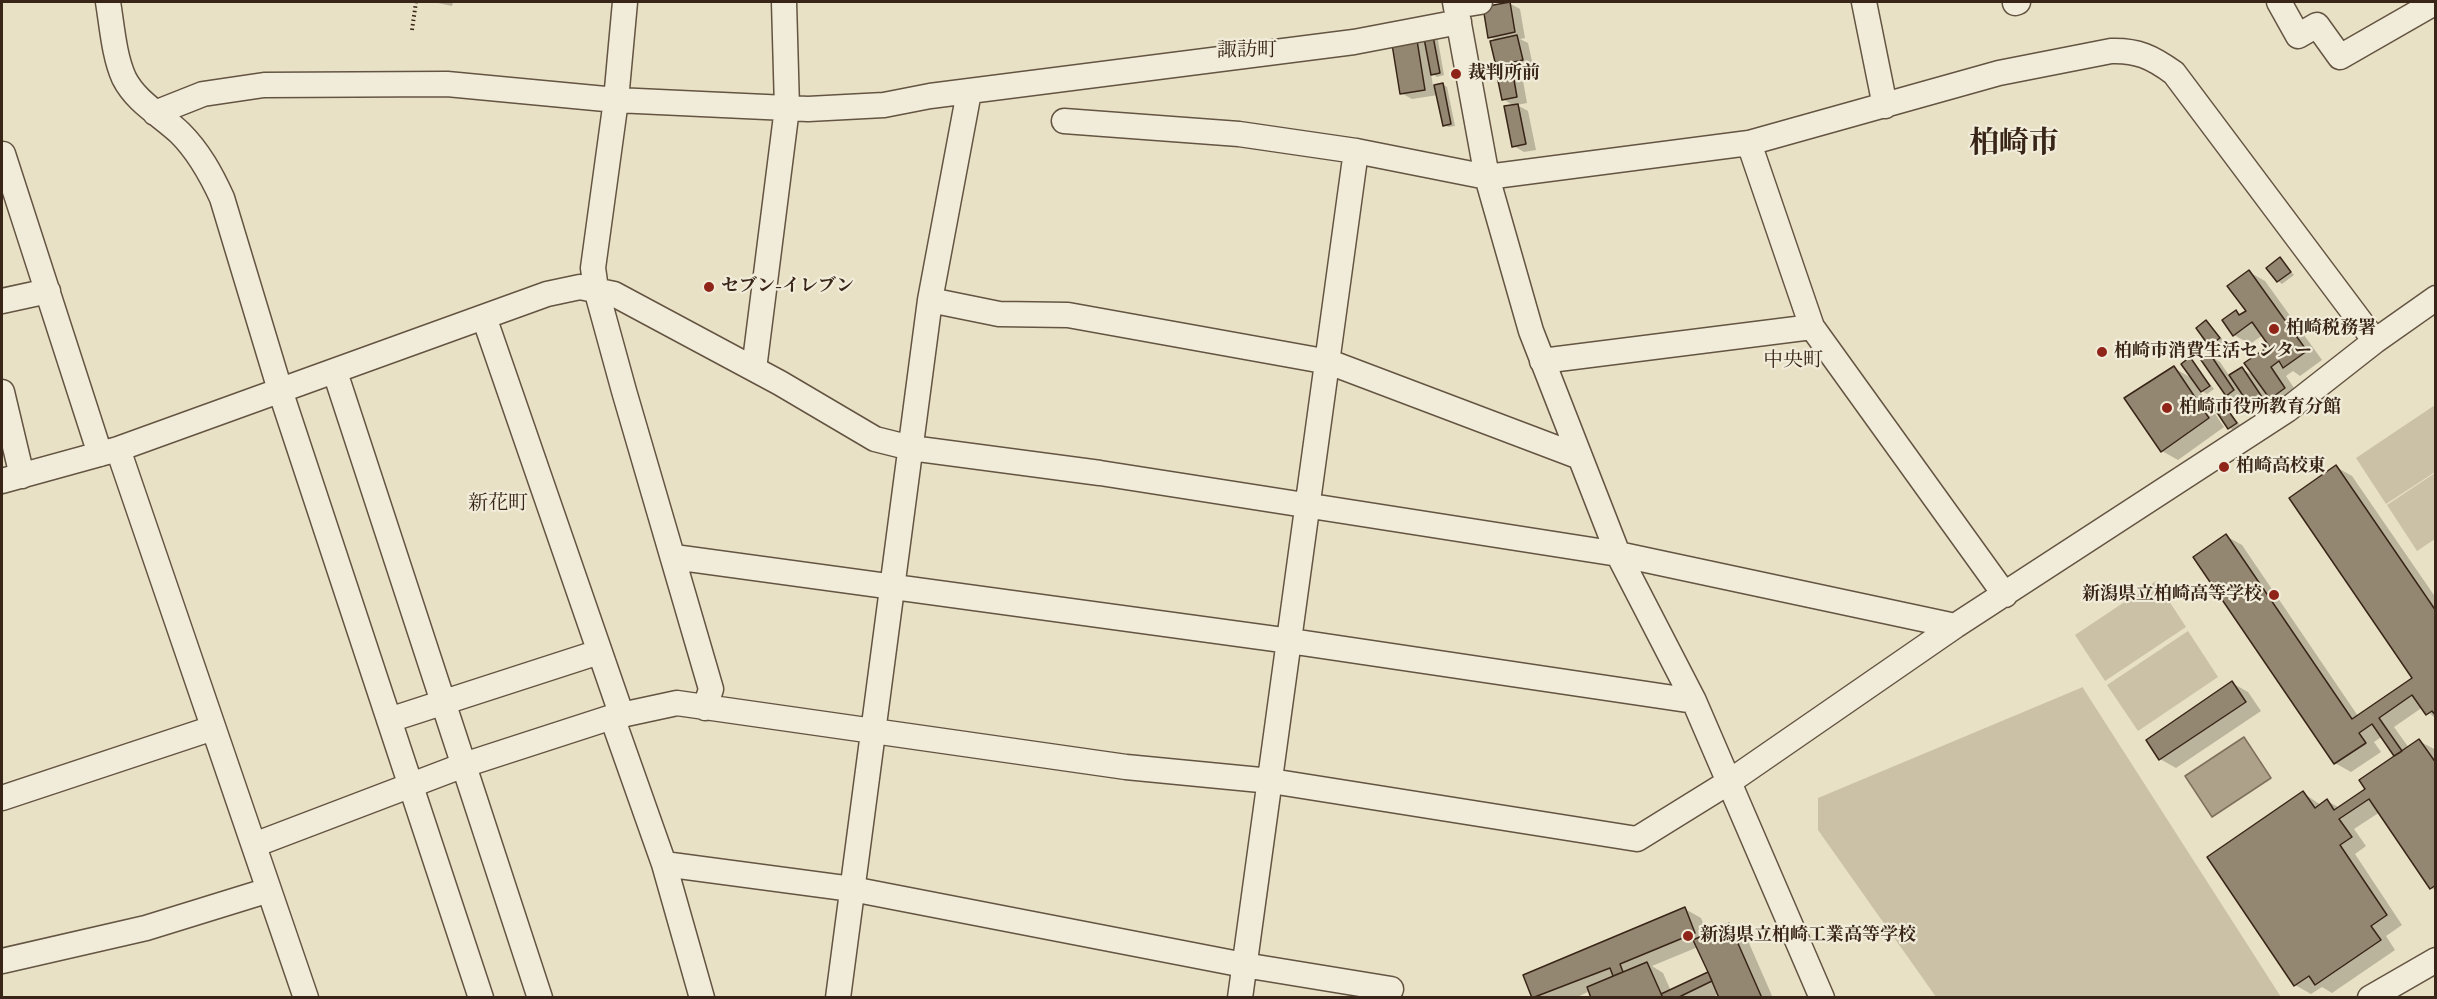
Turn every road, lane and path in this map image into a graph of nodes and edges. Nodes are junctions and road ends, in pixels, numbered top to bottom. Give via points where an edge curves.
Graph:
1 (108, 2) edge
2 (416, 2) edge
3 (625, 2) edge
4 (784, 2) edge
5 (1480, 2) edge
6 (1864, 2) edge
7 (2279, 2) edge
8 (2436, 2) edge
9 (1457, 10) edge
10 (412, 30) dead end
11 (969, 92) junction
12 (616, 100) junction
13 (1885, 106) junction
14 (788, 108) junction
15 (155, 113) junction
16 (1064, 121) dead end
17 (1749, 143) junction
18 (1356, 151) junction
19 (3, 154) edge
20 (1487, 177) junction
21 (596, 289) junction
22 (48, 291) junction
23 (2436, 298) edge
24 (930, 300) junction
25 (2, 301) edge
26 (484, 317) junction
27 (1812, 327) junction
28 (2375, 341) junction
29 (1542, 361) junction
30 (1329, 362) junction
31 (754, 369) junction
32 (335, 372) junction
33 (280, 390) junction
34 (2, 392) edge
35 (911, 448) junction
36 (109, 452) junction
37 (1580, 457) junction
38 (12, 479) edge
39 (1307, 504) junction
40 (1618, 554) junction
41 (674, 557) junction
42 (892, 585) junction
43 (2005, 595) junction
44 (1955, 626) junction
45 (1290, 641) junction
46 (600, 652) junction
47 (1694, 701) junction
48 (444, 702) junction
49 (705, 708) junction
50 (617, 716) junction
51 (389, 720) junction
52 (213, 728) junction
53 (873, 732) junction
54 (464, 765) junction
55 (1271, 781) junction
56 (1729, 782) junction
57 (411, 784) junction
58 (2, 798) edge
59 (254, 845) junction
60 (664, 864) junction
61 (852, 889) junction
62 (269, 890) junction
63 (2436, 960) edge
64 (2, 961) edge
65 (1244, 965) junction
66 (1391, 989) dead end
67 (306, 998) edge
68 (482, 998) edge
69 (540, 998) edge
70 (702, 998) edge
71 (838, 998) edge
72 (1240, 998) edge
73 (1822, 998) edge
74 (2370, 998) edge

1 - 15 street via 123,77
2 - 10 path
3 - 12 street
4 - 14 street
5 - 9 street
6 - 13 street
7 - 8 street via 2298,36 2317,25 2340,57
9 - 11 street via 1354,42
9 - 20 street
11 - 14 street via 884,105
11 - 24 street
12 - 14 street
12 - 15 street via 447,84 264,85 203,94
12 - 21 street via 593,268
13 - 17 street
13 - 28 street via 1999,73 2111,51 2146,54 2174,73
14 - 31 street
15 - 33 street via 180,134 211,174 234,235
16 - 18 street via 1239,134
17 - 20 street
17 - 27 street
18 - 20 street
18 - 30 street
19 - 22 street
20 - 29 street
21 - 26 street via 580,287 547,294
21 - 31 street via 614,294
21 - 41 street
22 - 25 street
22 - 36 street
23 - 28 street
24 - 30 street via 999,314 1068,315
24 - 35 street
26 - 32 street
26 - 46 street
27 - 29 street
27 - 43 street
28 - 43 street via 2287,410
29 - 37 street
30 - 37 street
30 - 39 street
31 - 35 street via 875,438
32 - 33 street
32 - 48 street
33 - 36 street
33 - 51 street
34 - 38 street
35 - 39 street
35 - 42 street
36 - 38 street
36 - 52 street
37 - 40 street
39 - 40 street
39 - 45 street
40 - 44 street
40 - 47 street
41 - 42 street
41 - 49 street via 711,689
42 - 45 street
42 - 53 street
43 - 44 street
44 - 56 street
45 - 47 street
45 - 55 street
46 - 48 street
46 - 50 street
47 - 56 street
48 - 51 street
48 - 54 street
49 - 50 street via 677,703
49 - 53 street
50 - 54 street
50 - 60 street
51 - 57 street
52 - 58 street
52 - 59 street
53 - 55 street via 1126,767
53 - 61 street
54 - 57 street
54 - 69 street
55 - 56 street via 1637,839
55 - 65 street
56 - 73 street
57 - 59 street
57 - 68 street
59 - 62 street
60 - 61 street
60 - 70 street
61 - 65 street
61 - 71 street
62 - 64 street via 146,928
62 - 67 street
63 - 74 street
65 - 66 street
65 - 72 street

